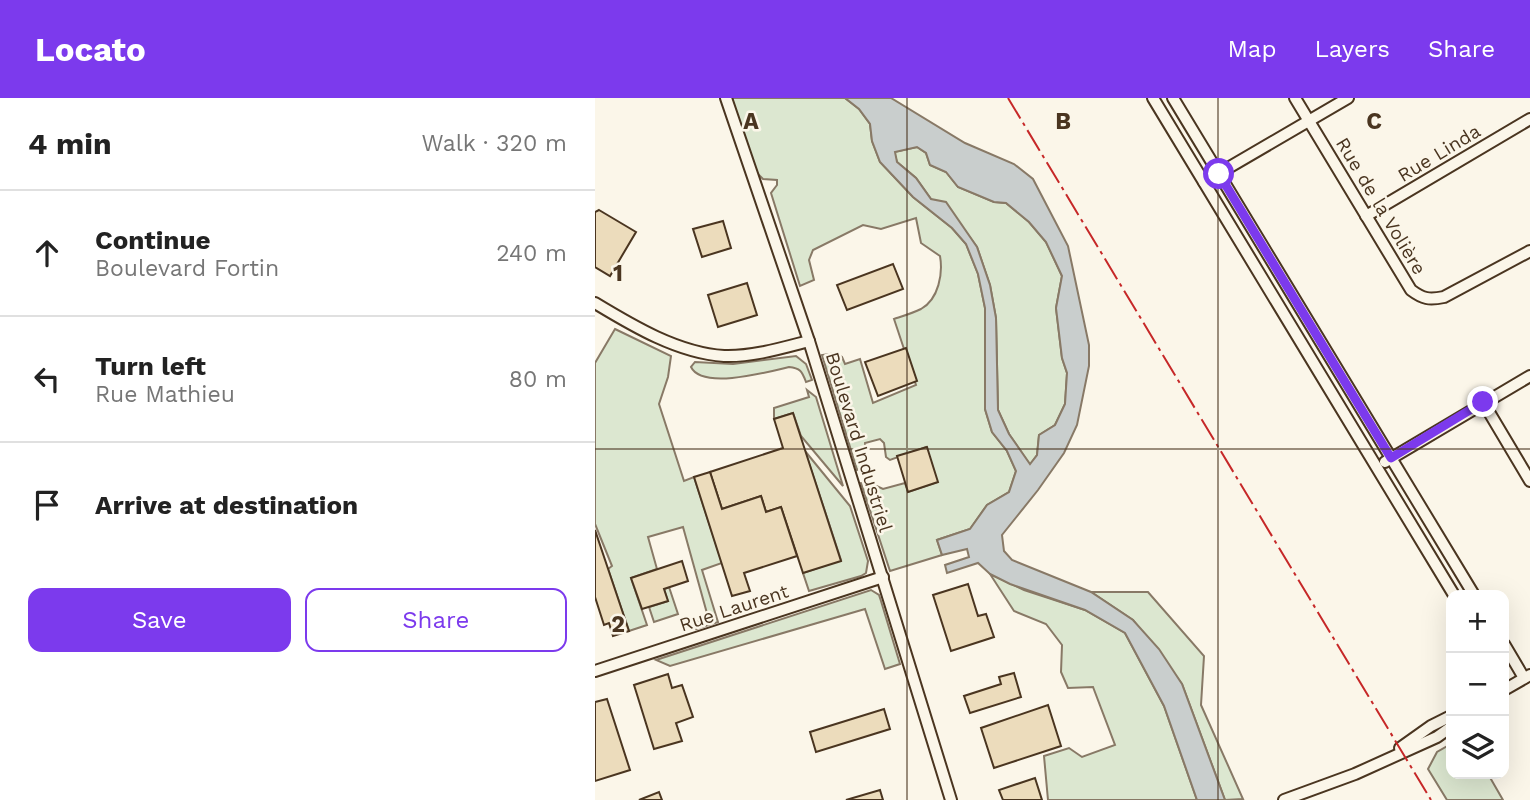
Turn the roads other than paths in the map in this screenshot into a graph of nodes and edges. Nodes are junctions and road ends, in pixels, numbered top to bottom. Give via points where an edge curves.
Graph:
1 (726, 98) edge
2 (1153, 98) edge
3 (1173, 98) edge
4 (1295, 98) edge
5 (1348, 98) edge
6 (1530, 119) edge
7 (1309, 121) junction
8 (1219, 174) junction
9 (1204, 182) junction
10 (1366, 216) junction
11 (1530, 251) edge
12 (1283, 280) junction
13 (1269, 288) junction
14 (595, 303) edge
15 (809, 341) junction
16 (1530, 376) edge
17 (1343, 378) junction
18 (1328, 386) junction
19 (1483, 402) junction
20 (1391, 458) junction
21 (1377, 467) junction
22 (1530, 481) edge
23 (1458, 568) junction
24 (883, 577) junction
25 (1443, 577) junction
26 (1451, 590) edge
27 (1471, 590) edge
28 (1509, 651) edge
29 (595, 671) edge
30 (1527, 676) edge
31 (1509, 684) edge
32 (1446, 718) edge
33 (1446, 731) edge
34 (1378, 763) junction
35 (951, 800) edge
36 (1284, 800) edge

1 - 15 street, Boulevard Industriel
2 - 9 street
3 - 8 street
4 - 7 street, Rue de la Volière
5 - 7 street
6 - 10 street, Rue Linda
7 - 8 street
7 - 10 street, Rue de la Volière
8 - 9 street
8 - 12 street
9 - 13 street
10 - 11 street, Rue de la Volière via 1411,290 1430,300
12 - 13 street
12 - 17 street
13 - 18 street
14 - 15 street via 676,344 702,352 725,356
15 - 24 street, Boulevard Industriel
16 - 19 street
17 - 18 street
17 - 20 street
18 - 21 street
19 - 20 street
19 - 22 street
20 - 21 street
20 - 23 street
21 - 25 street
23 - 25 street
23 - 27 street
24 - 29 street, Rue Laurent
24 - 35 street, Boulevard Industriel
25 - 26 street
28 - 30 street
30 - 31 street
32 - 34 street
33 - 34 street
34 - 36 street

